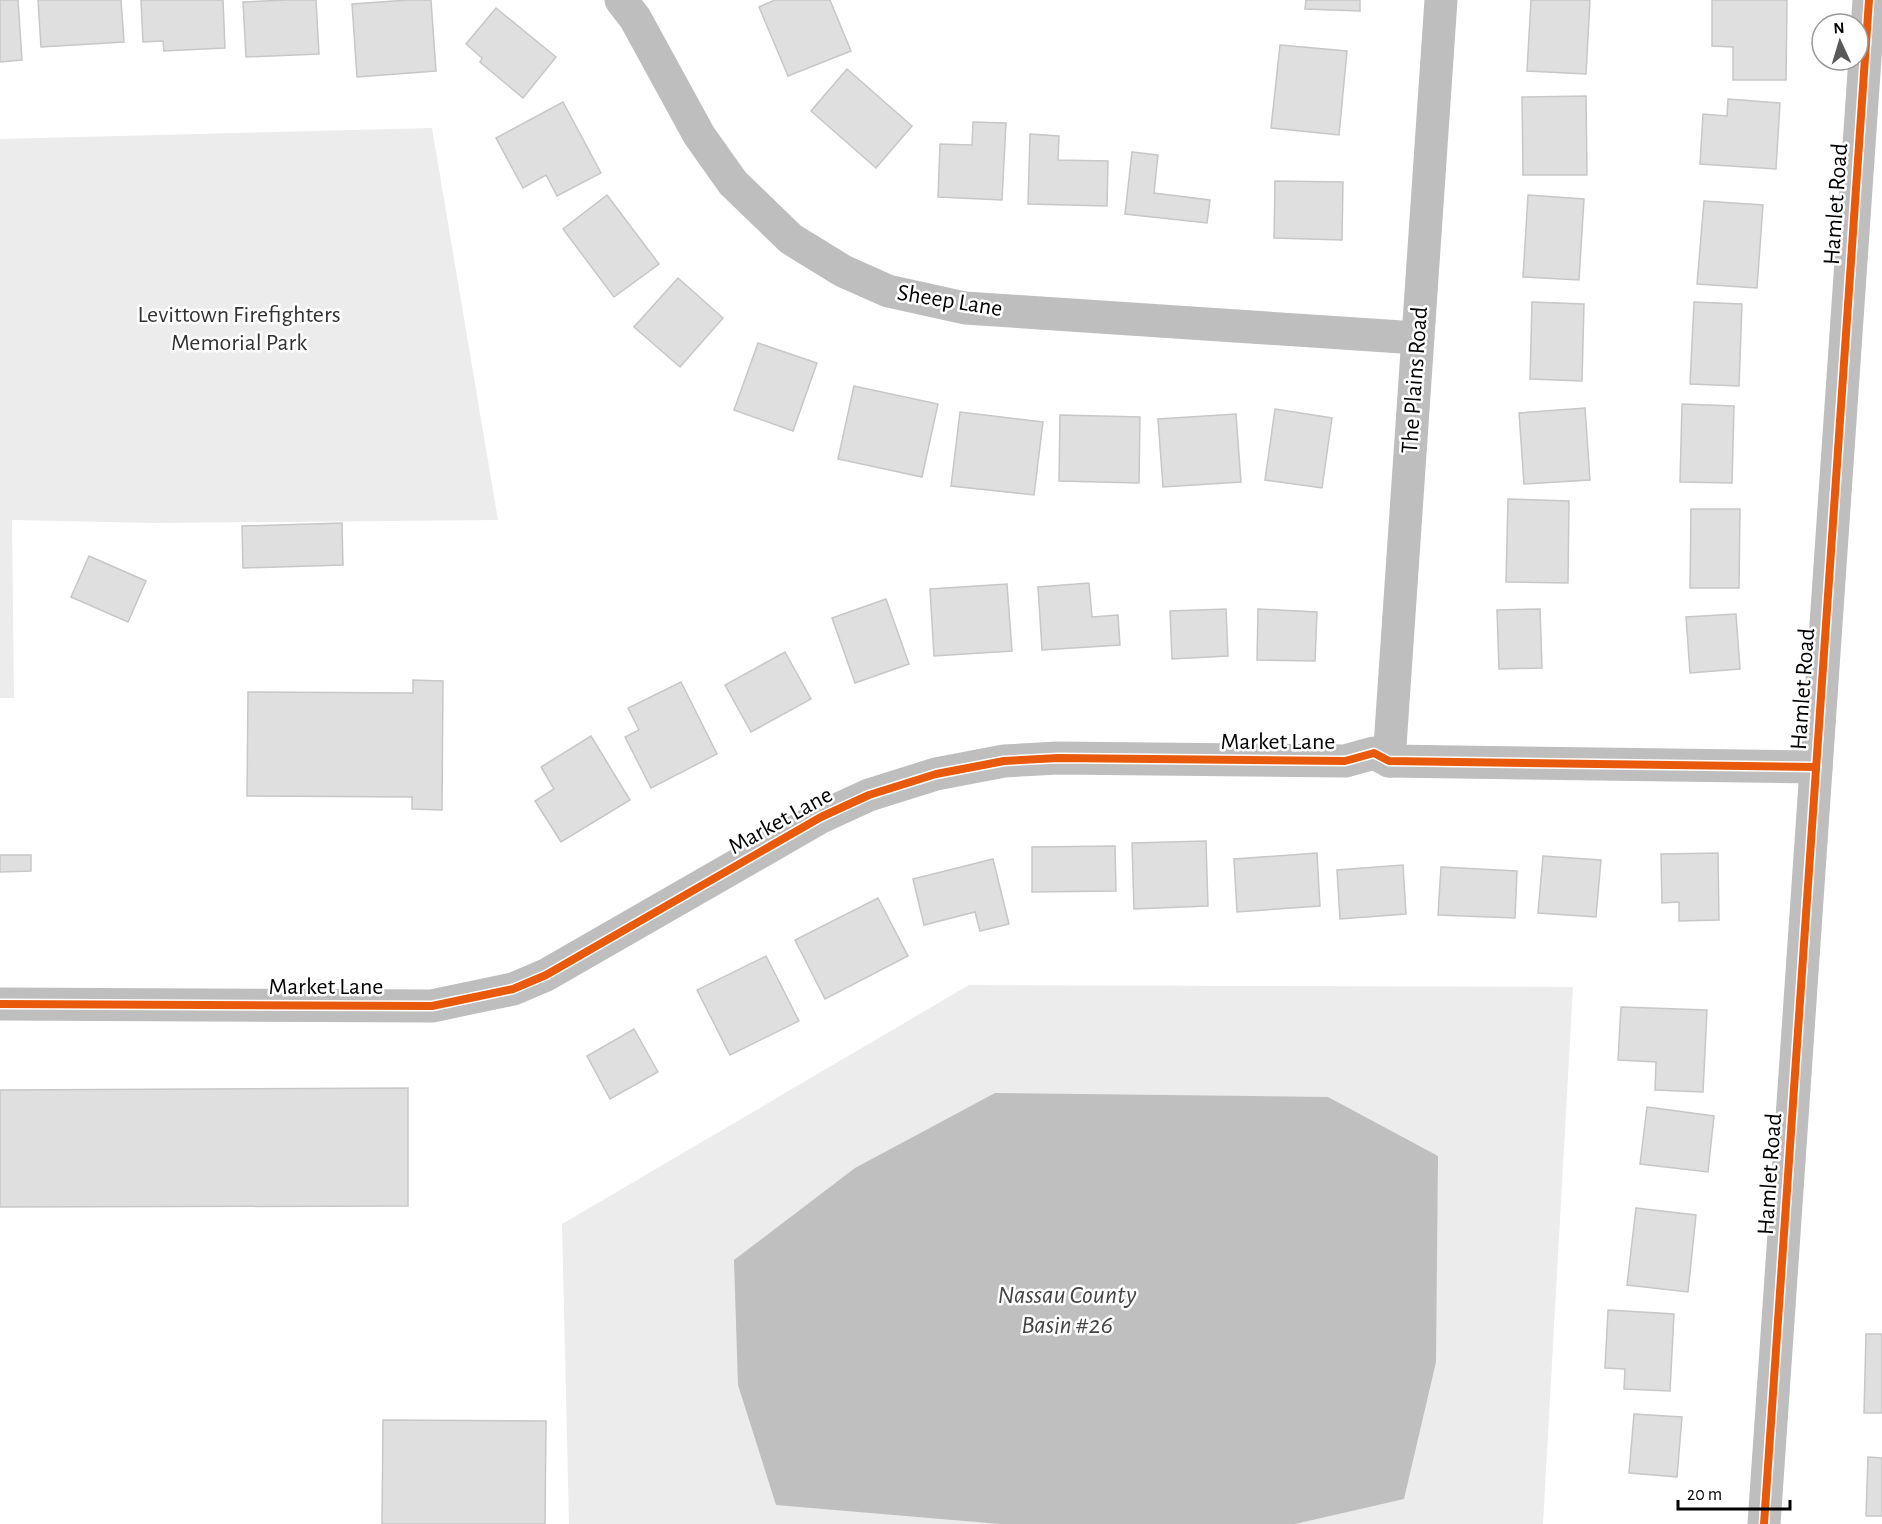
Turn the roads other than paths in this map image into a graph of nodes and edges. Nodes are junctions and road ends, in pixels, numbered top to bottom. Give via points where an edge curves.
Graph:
1 (621, 0) edge
2 (1441, 0) edge
3 (1869, 0) edge
4 (1871, 138) edge
5 (1417, 338) junction
6 (1389, 761) junction
7 (1816, 767) junction
8 (0, 1004) edge
9 (1764, 1524) edge

1 - 5 street, Sheep Lane via 635,18 699,135 733,183 791,239 843,271 879,287 964,308
2 - 5 street, The Plains Road
3 - 4 street, Hamlet Road
4 - 7 street, Hamlet Road
5 - 6 street, The Plains Road
6 - 7 street, Market Lane
6 - 8 street, Market Lane via 1374,753 1345,761 1058,758 1004,761 936,774 869,795 821,817 546,975 513,989 432,1006
7 - 9 street, Hamlet Road

